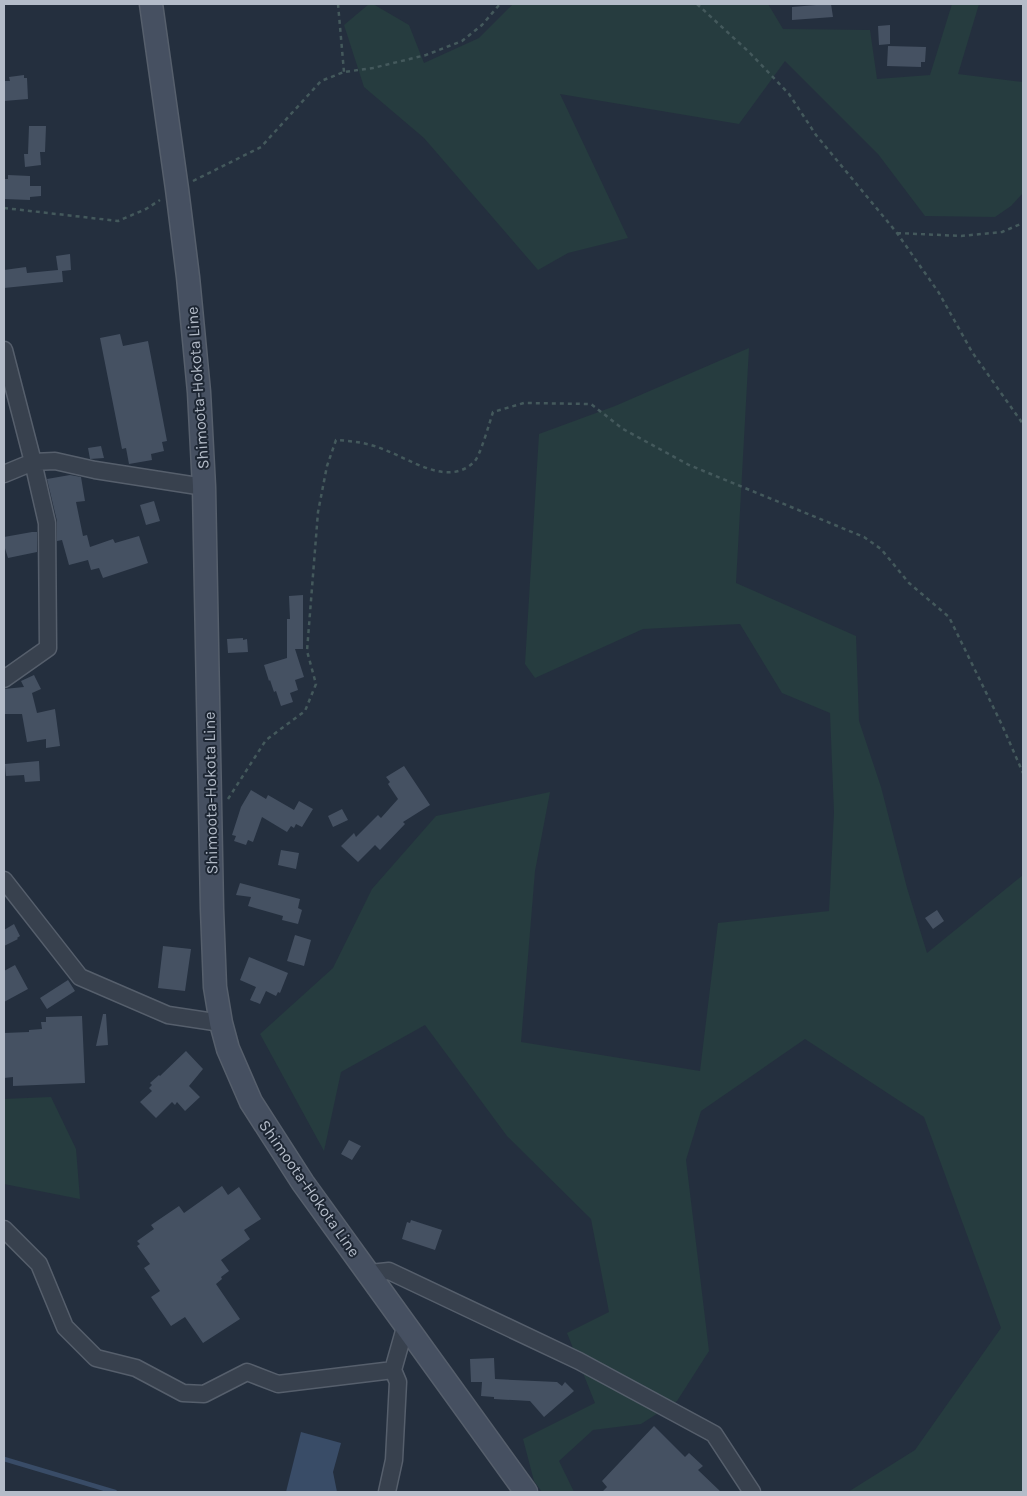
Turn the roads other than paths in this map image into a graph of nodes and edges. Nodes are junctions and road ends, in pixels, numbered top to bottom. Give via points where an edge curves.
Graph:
1 (151, 4) edge
2 (4, 350) edge
3 (33, 462) junction
4 (4, 474) edge
5 (204, 487) junction
6 (4, 679) edge
7 (4, 880) edge
8 (221, 1024) junction
9 (4, 1229) edge
10 (370, 1273) junction
11 (406, 1324) junction
12 (393, 1370) junction
13 (387, 1492) edge
14 (526, 1492) edge
15 (752, 1492) edge

1 - 5 main road, Shimoota-Hokota Line via 188,277
2 - 3 street
3 - 4 street
3 - 5 street via 55,461
3 - 6 street via 46,523 48,648
5 - 8 main road, Shimoota-Hokota Line via 212,909
7 - 8 street via 80,977 168,1015
8 - 10 main road, Shimoota-Hokota Line via 251,1102 303,1183
9 - 12 street via 38,1264 65,1327 96,1358 136,1368 182,1393 204,1394 248,1372 278,1384
10 - 11 main road, Shimoota-Hokota Line
10 - 15 street via 389,1271 579,1361 714,1434
11 - 12 street
11 - 14 main road, Shimoota-Hokota Line
12 - 13 street via 398,1382 394,1460

